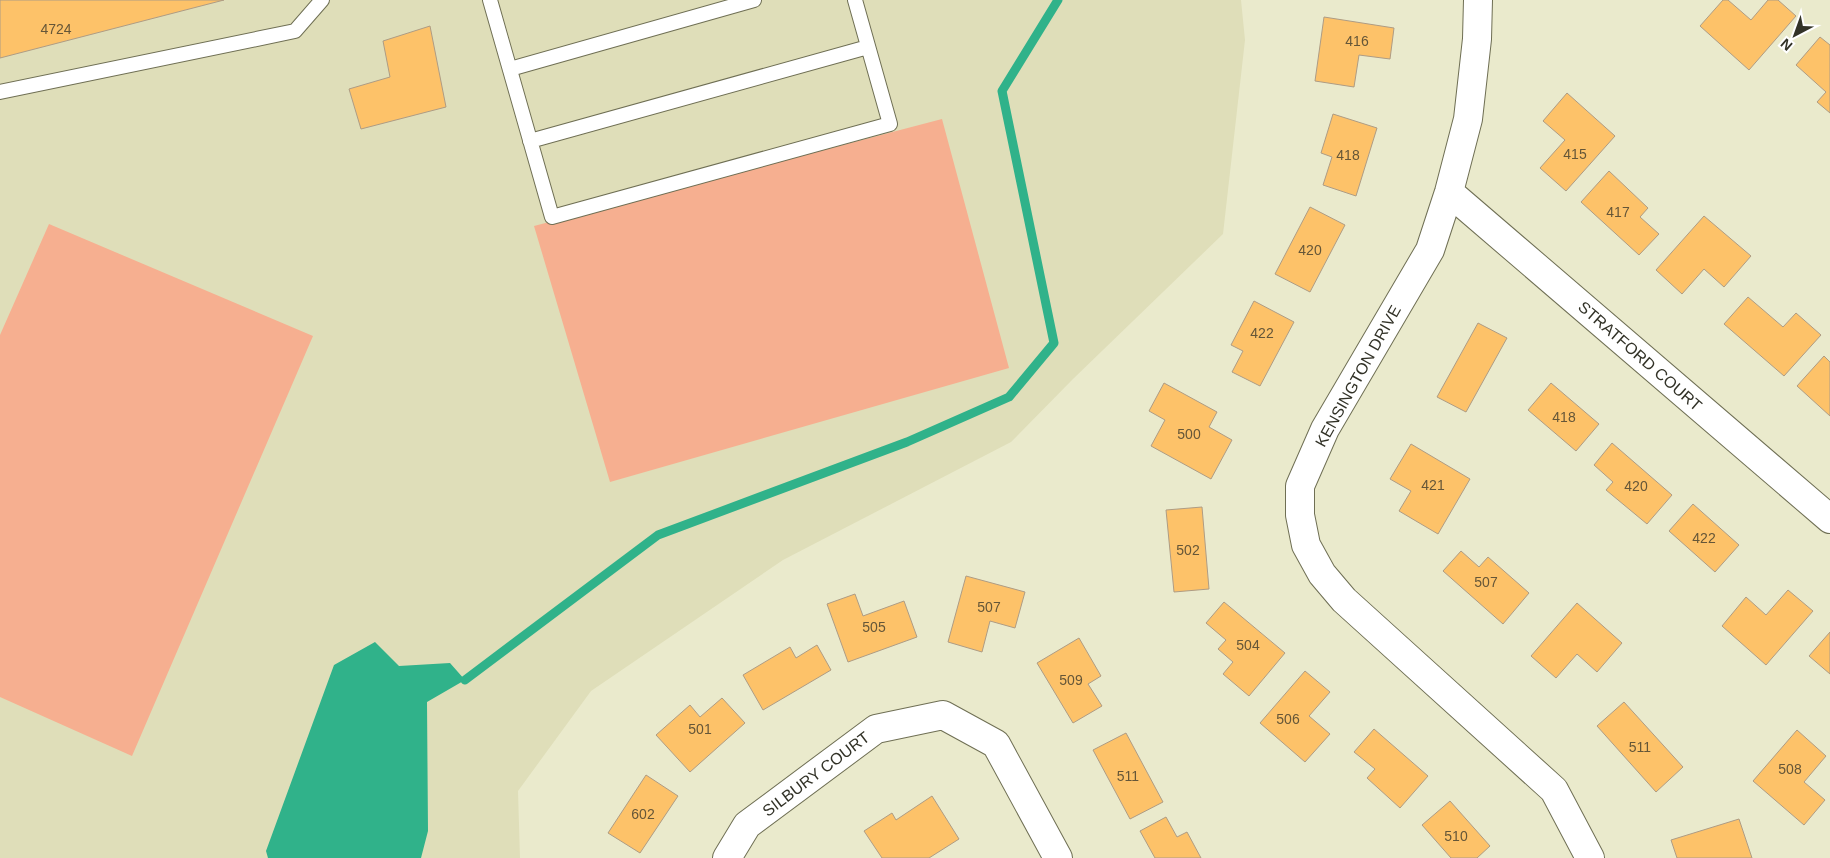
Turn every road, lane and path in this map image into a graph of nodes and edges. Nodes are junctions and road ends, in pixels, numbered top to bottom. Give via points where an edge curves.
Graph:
1 (322, 0) edge
2 (490, 0) edge
3 (754, 0) edge
4 (855, 0) edge
5 (1478, 0) edge
6 (868, 47) junction
7 (510, 69) junction
8 (0, 92) edge
9 (530, 141) junction
10 (1450, 192) junction
11 (1830, 519) edge
12 (727, 858) edge
13 (1058, 858) edge
14 (1590, 858) edge

1 - 8 lane via 295,31
2 - 7 lane
3 - 7 lane
4 - 6 lane
5 - 10 street, KENSINGTON DRIVE via 1468,119
6 - 9 lane
6 - 9 lane via 890,124 552,217
7 - 9 lane
10 - 11 street, STRATFORD COURT
10 - 14 street, KENSINGTON DRIVE via 1430,250 1324,429 1300,486 1300,515 1306,544 1322,574 1344,600 1554,790
12 - 13 street, SILBURY COURT via 747,825 876,729 943,715 996,744

